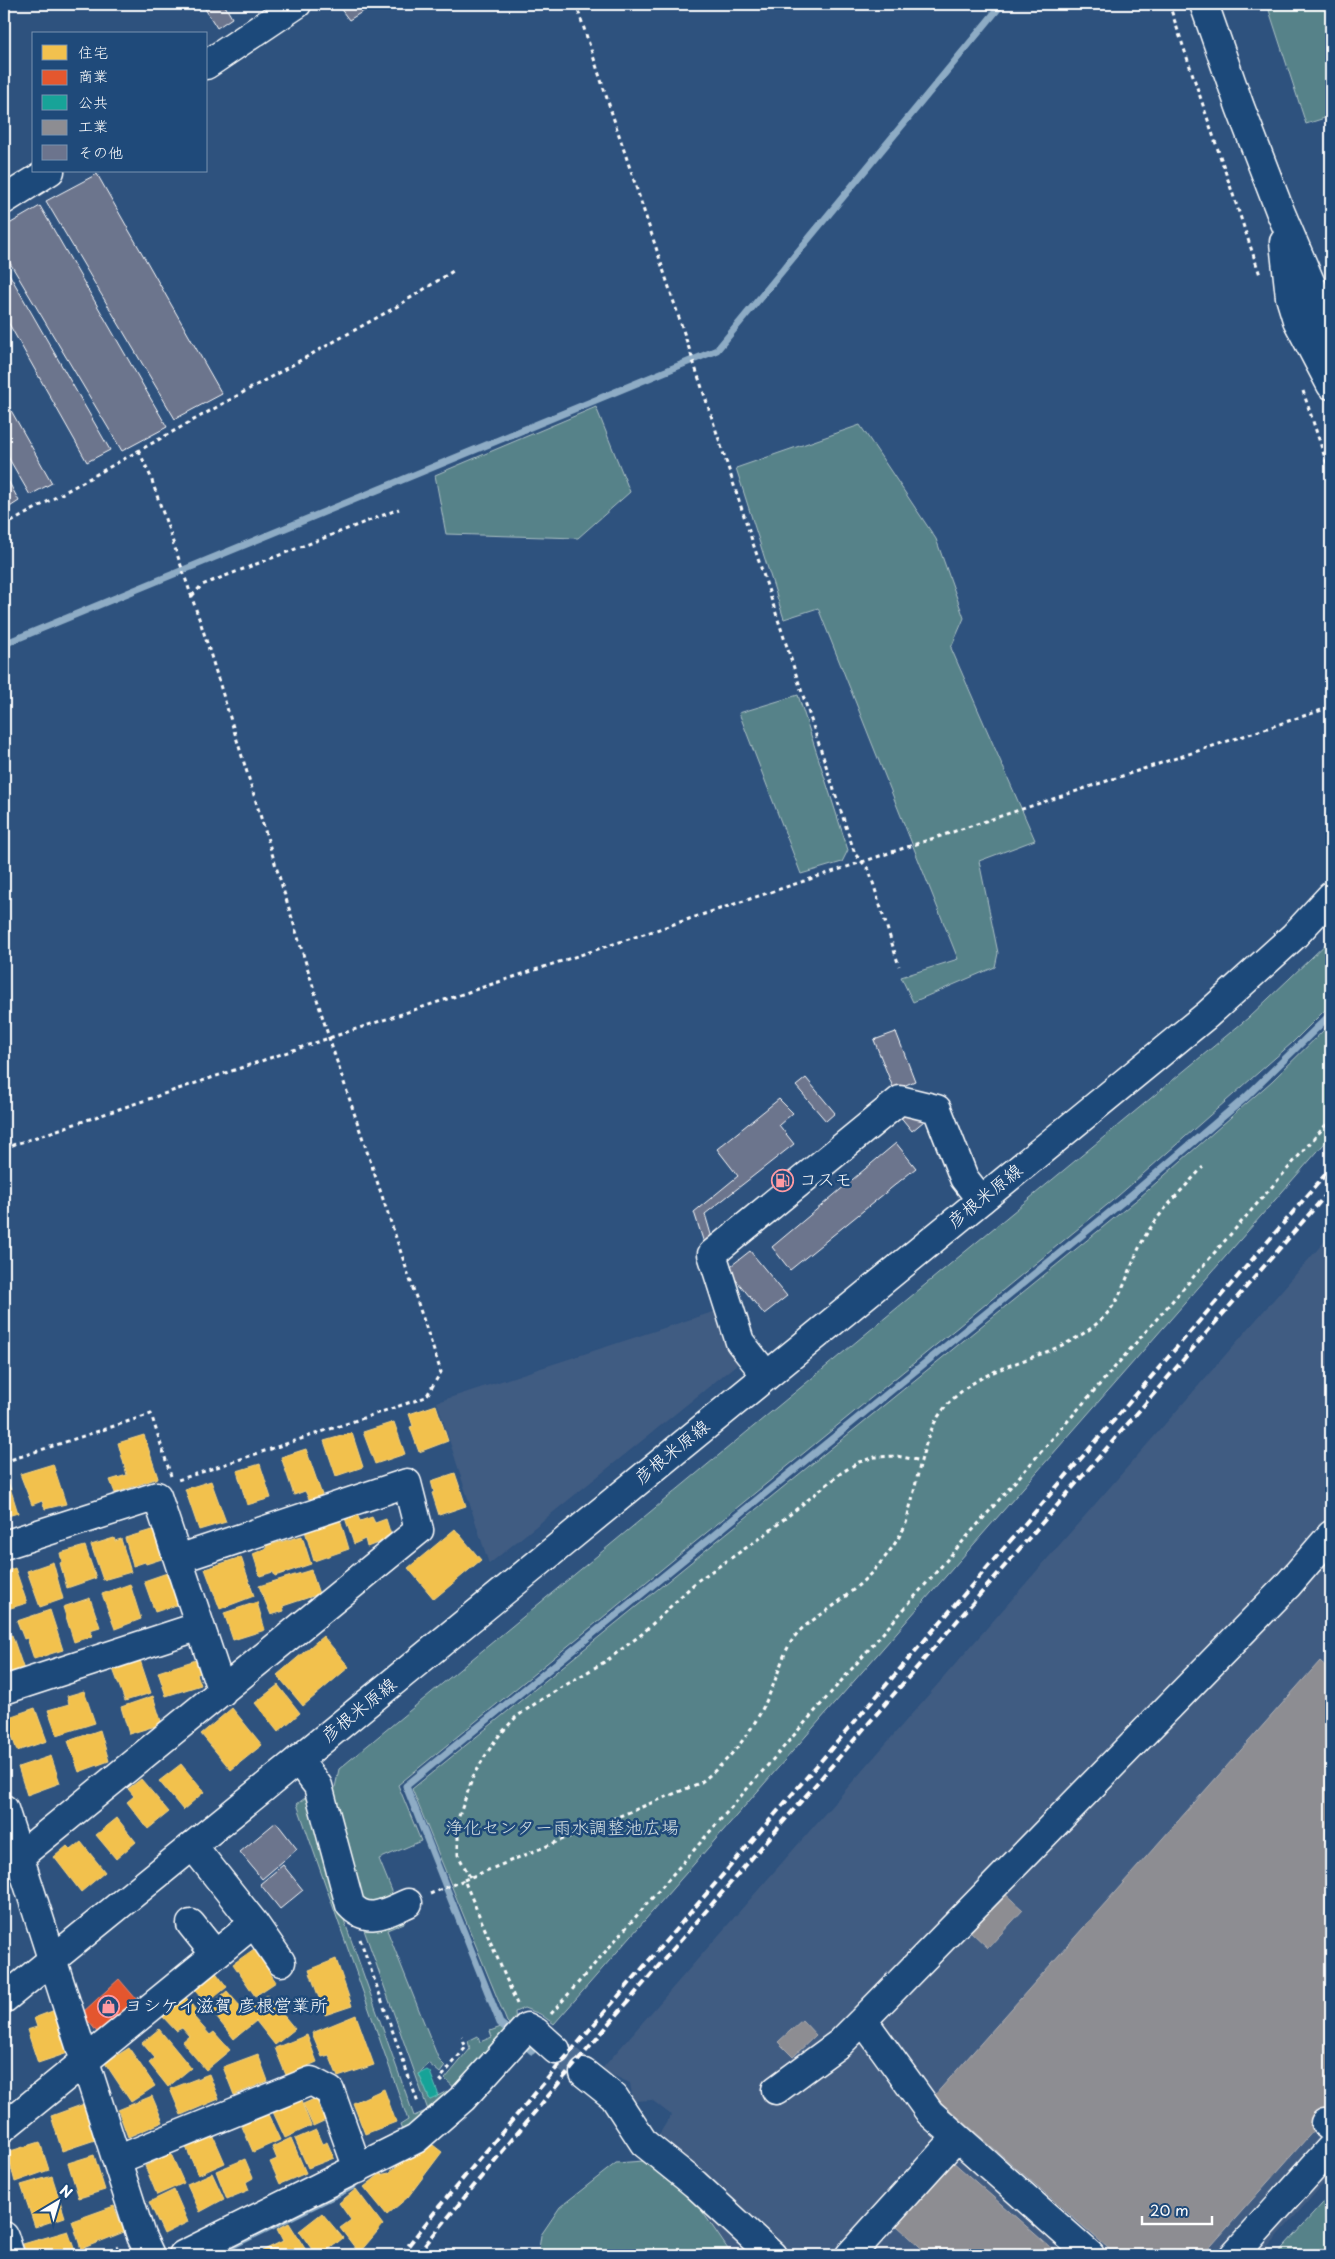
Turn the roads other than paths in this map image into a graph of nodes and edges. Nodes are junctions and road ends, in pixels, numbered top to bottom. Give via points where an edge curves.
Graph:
1 (297, 4) edge
2 (1204, 4) edge
3 (208, 64) edge
4 (48, 172) edge
5 (4, 200) edge
6 (1280, 211) junction
7 (1331, 285) edge
8 (1331, 331) edge
9 (1331, 385) edge
10 (1331, 896) edge
11 (981, 1200) junction
12 (766, 1375) junction
13 (1331, 1535) edge
14 (4, 1545) edge
15 (178, 1559) junction
16 (200, 1626) junction
17 (4, 1690) edge
18 (222, 1692) junction
19 (298, 1760) junction
20 (6, 1822) edge
21 (193, 1846) junction
22 (20, 1856) junction
23 (408, 1903) dead end
24 (191, 1924) dead end
25 (215, 1954) junction
26 (52, 1958) junction
27 (4, 1999) edge
28 (863, 2020) junction
29 (556, 2050) tunnel mouth
30 (83, 2061) junction
31 (584, 2073) tunnel mouth
32 (776, 2090) dead end
33 (4, 2127) edge
34 (1329, 2133) edge
35 (957, 2137) junction
36 (117, 2160) junction
37 (358, 2169) junction
38 (4, 2236) edge
39 (10, 2255) edge
40 (150, 2255) edge
41 (183, 2255) edge
42 (772, 2255) edge
43 (850, 2255) edge
44 (1090, 2255) edge
45 (1234, 2255) edge

1 - 3 street
2 - 6 street
4 - 5 street
6 - 7 street
6 - 8 street
6 - 9 street via 1290,297 1297,320
10 - 11 street, 彦根米原線 via 1294,936 1207,1015
11 - 12 street, 彦根米原線
11 - 12 street via 964,1178 937,1109 900,1100 712,1254 740,1342
12 - 19 street, 彦根米原線
13 - 28 street via 1287,1586
14 - 15 street via 157,1496
15 - 16 street
15 - 18 street via 407,1483 419,1530
16 - 17 street
16 - 18 street
18 - 22 street
19 - 21 street, 彦根米原線
19 - 23 street via 318,1786 350,1905 356,1912 374,1917
20 - 22 street
21 - 25 street via 271,1941
21 - 26 street, 彦根米原線
22 - 26 street via 24,1890
24 - 25 street
25 - 30 street
26 - 27 street, 彦根米原線
26 - 30 street
28 - 32 street via 840,2043
28 - 35 street via 930,2113
29 - 37 street via 528,2023 463,2098 416,2139
30 - 33 street
30 - 36 street
31 - 42 street via 614,2097 644,2143 695,2184
34 - 45 street
35 - 43 street
35 - 44 street
36 - 37 street via 311,2082 330,2091
36 - 40 street
37 - 41 street
38 - 39 street

